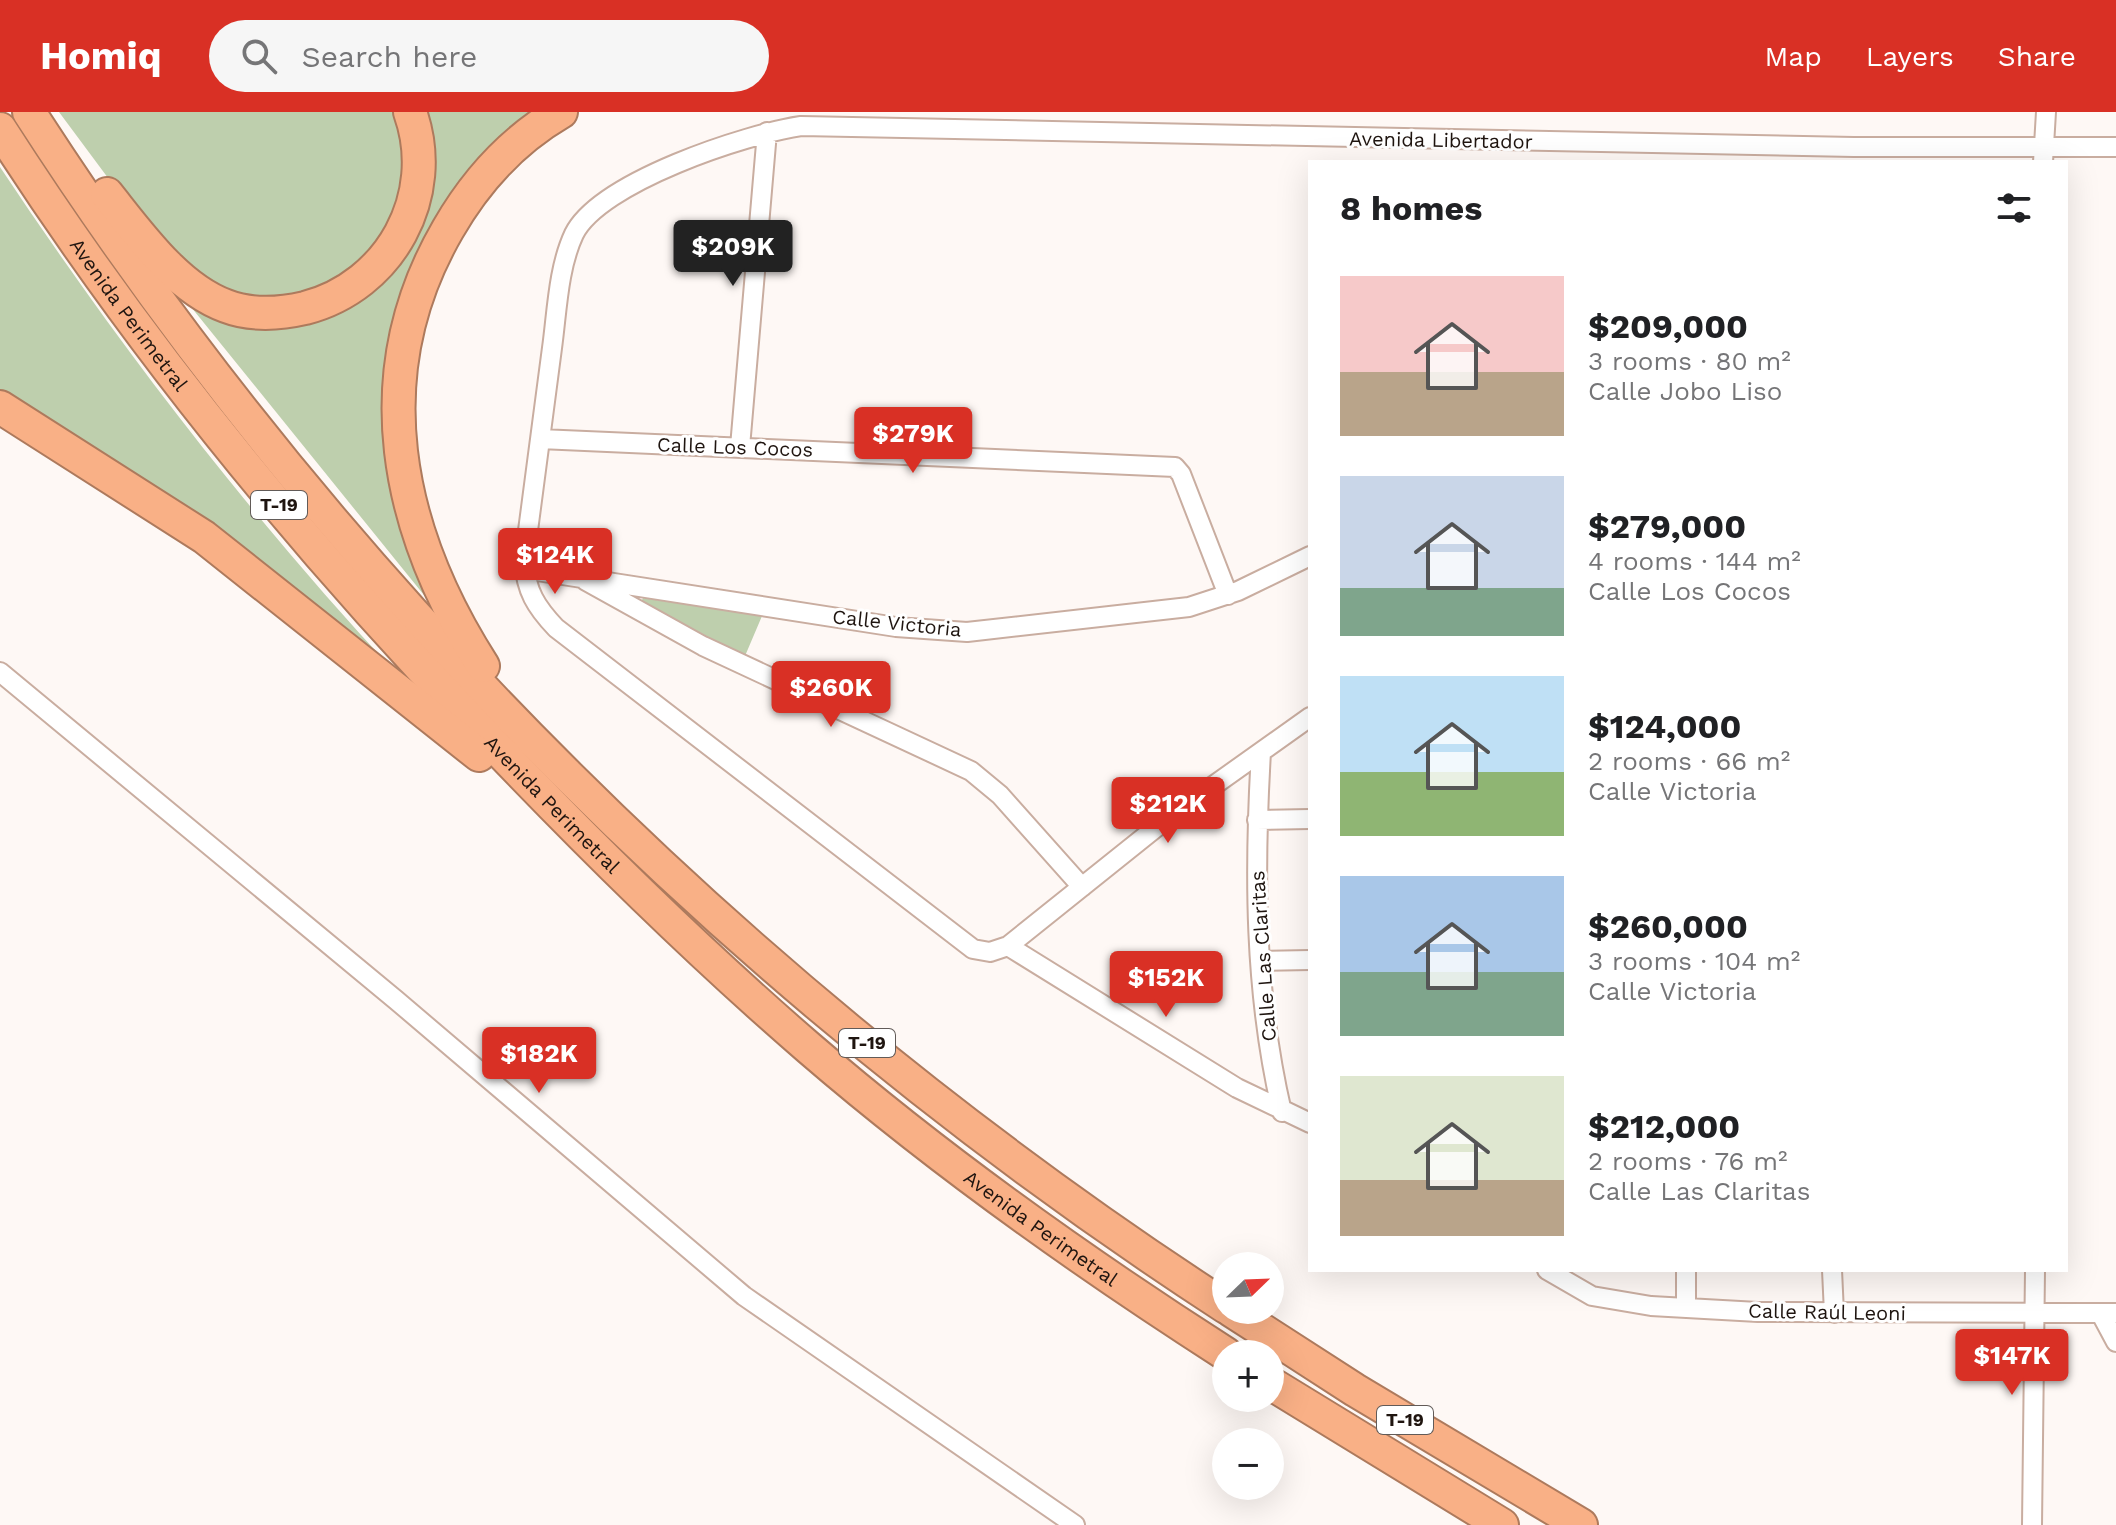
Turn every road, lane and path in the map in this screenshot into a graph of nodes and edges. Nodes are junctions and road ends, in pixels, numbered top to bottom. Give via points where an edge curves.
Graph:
1 (29, 112) edge
2 (40, 112) edge
3 (410, 112) edge
4 (561, 112) edge
5 (2046, 112) edge
6 (0, 129) edge
7 (767, 132) junction
8 (2116, 147) edge
9 (1681, 153) edge
10 (2043, 154) edge
11 (0, 407) edge
12 (540, 439) junction
13 (740, 447) junction
14 (1308, 557) edge
15 (524, 569) junction
16 (576, 576) junction
17 (1228, 595) junction
18 (0, 672) edge
19 (1308, 718) edge
20 (538, 743) junction
21 (1261, 752) junction
22 (1308, 819) edge
23 (1257, 820) junction
24 (594, 850) junction
25 (1082, 887) junction
26 (1008, 946) junction
27 (1308, 960) edge
28 (1260, 961) junction
29 (1282, 1112) junction
30 (1308, 1122) edge
31 (1550, 1272) edge
32 (1686, 1272) edge
33 (1832, 1272) edge
34 (2035, 1272) edge
35 (1212, 1297) edge
36 (1686, 1308) junction
37 (1834, 1313) junction
38 (2108, 1314) edge
39 (2035, 1315) junction
40 (1253, 1324) edge
41 (2116, 1342) edge
42 (1212, 1345) edge
43 (1284, 1392) edge
44 (1075, 1525) edge
45 (1502, 1525) edge
46 (1581, 1525) edge
47 (2032, 1525) edge

1 - 20 highway, Avenida Perimetral / T-19 via 114,237 284,459 368,560
2 - 3 highway via 126,218 193,287 224,305 260,313 337,297 363,281 390,252 417,190 419,156
4 - 20 highway via 483,177 436,250 406,328 397,404 406,484 423,548 466,639
5 - 10 street
6 - 24 highway, Avenida Perimetral / T-19 via 78,245 258,480 405,650
7 - 9 street, Avenida Libertador via 801,126 911,127
7 - 12 street, Avenida Libertador via 648,178 581,224 560,286
7 - 13 street
8 - 10 street, Avenida Libertador
9 - 10 street, Avenida Libertador
11 - 24 highway via 204,537
12 - 13 street, Calle Los Cocos
12 - 15 street, Avenida Libertador
13 - 17 street, Calle Los Cocos via 1175,467
14 - 17 street, Calle Victoria
15 - 16 street, Calle Victoria
15 - 26 street via 527,589 556,628 724,760 973,949 990,952
16 - 17 street, Calle Victoria via 937,631 1010,629 1159,612
16 - 25 street via 703,646 971,771 1000,795
18 - 44 street via 744,1296
19 - 21 street
20 - 35 highway, Avenida Perimetral / T-19 via 710,910 931,1096 1041,1180
21 - 23 street, Calle Las Claritas
21 - 25 street
22 - 23 street
23 - 28 street, Calle Las Claritas
24 - 42 highway, Avenida Perimetral / T-19 via 809,1048 919,1138 1031,1222
25 - 26 street
26 - 29 street
27 - 28 street
28 - 29 street, Calle Las Claritas via 1270,1061
29 - 30 street
31 - 36 street, Calle Raúl Leoni via 1592,1296 1617,1303
32 - 36 street
33 - 37 street
34 - 39 street
36 - 37 street, Calle Raúl Leoni
37 - 39 street, Calle Raúl Leoni
38 - 39 street, Calle Raúl Leoni
38 - 41 street
39 - 47 street
40 - 46 highway, T-19
43 - 45 highway, T-19

